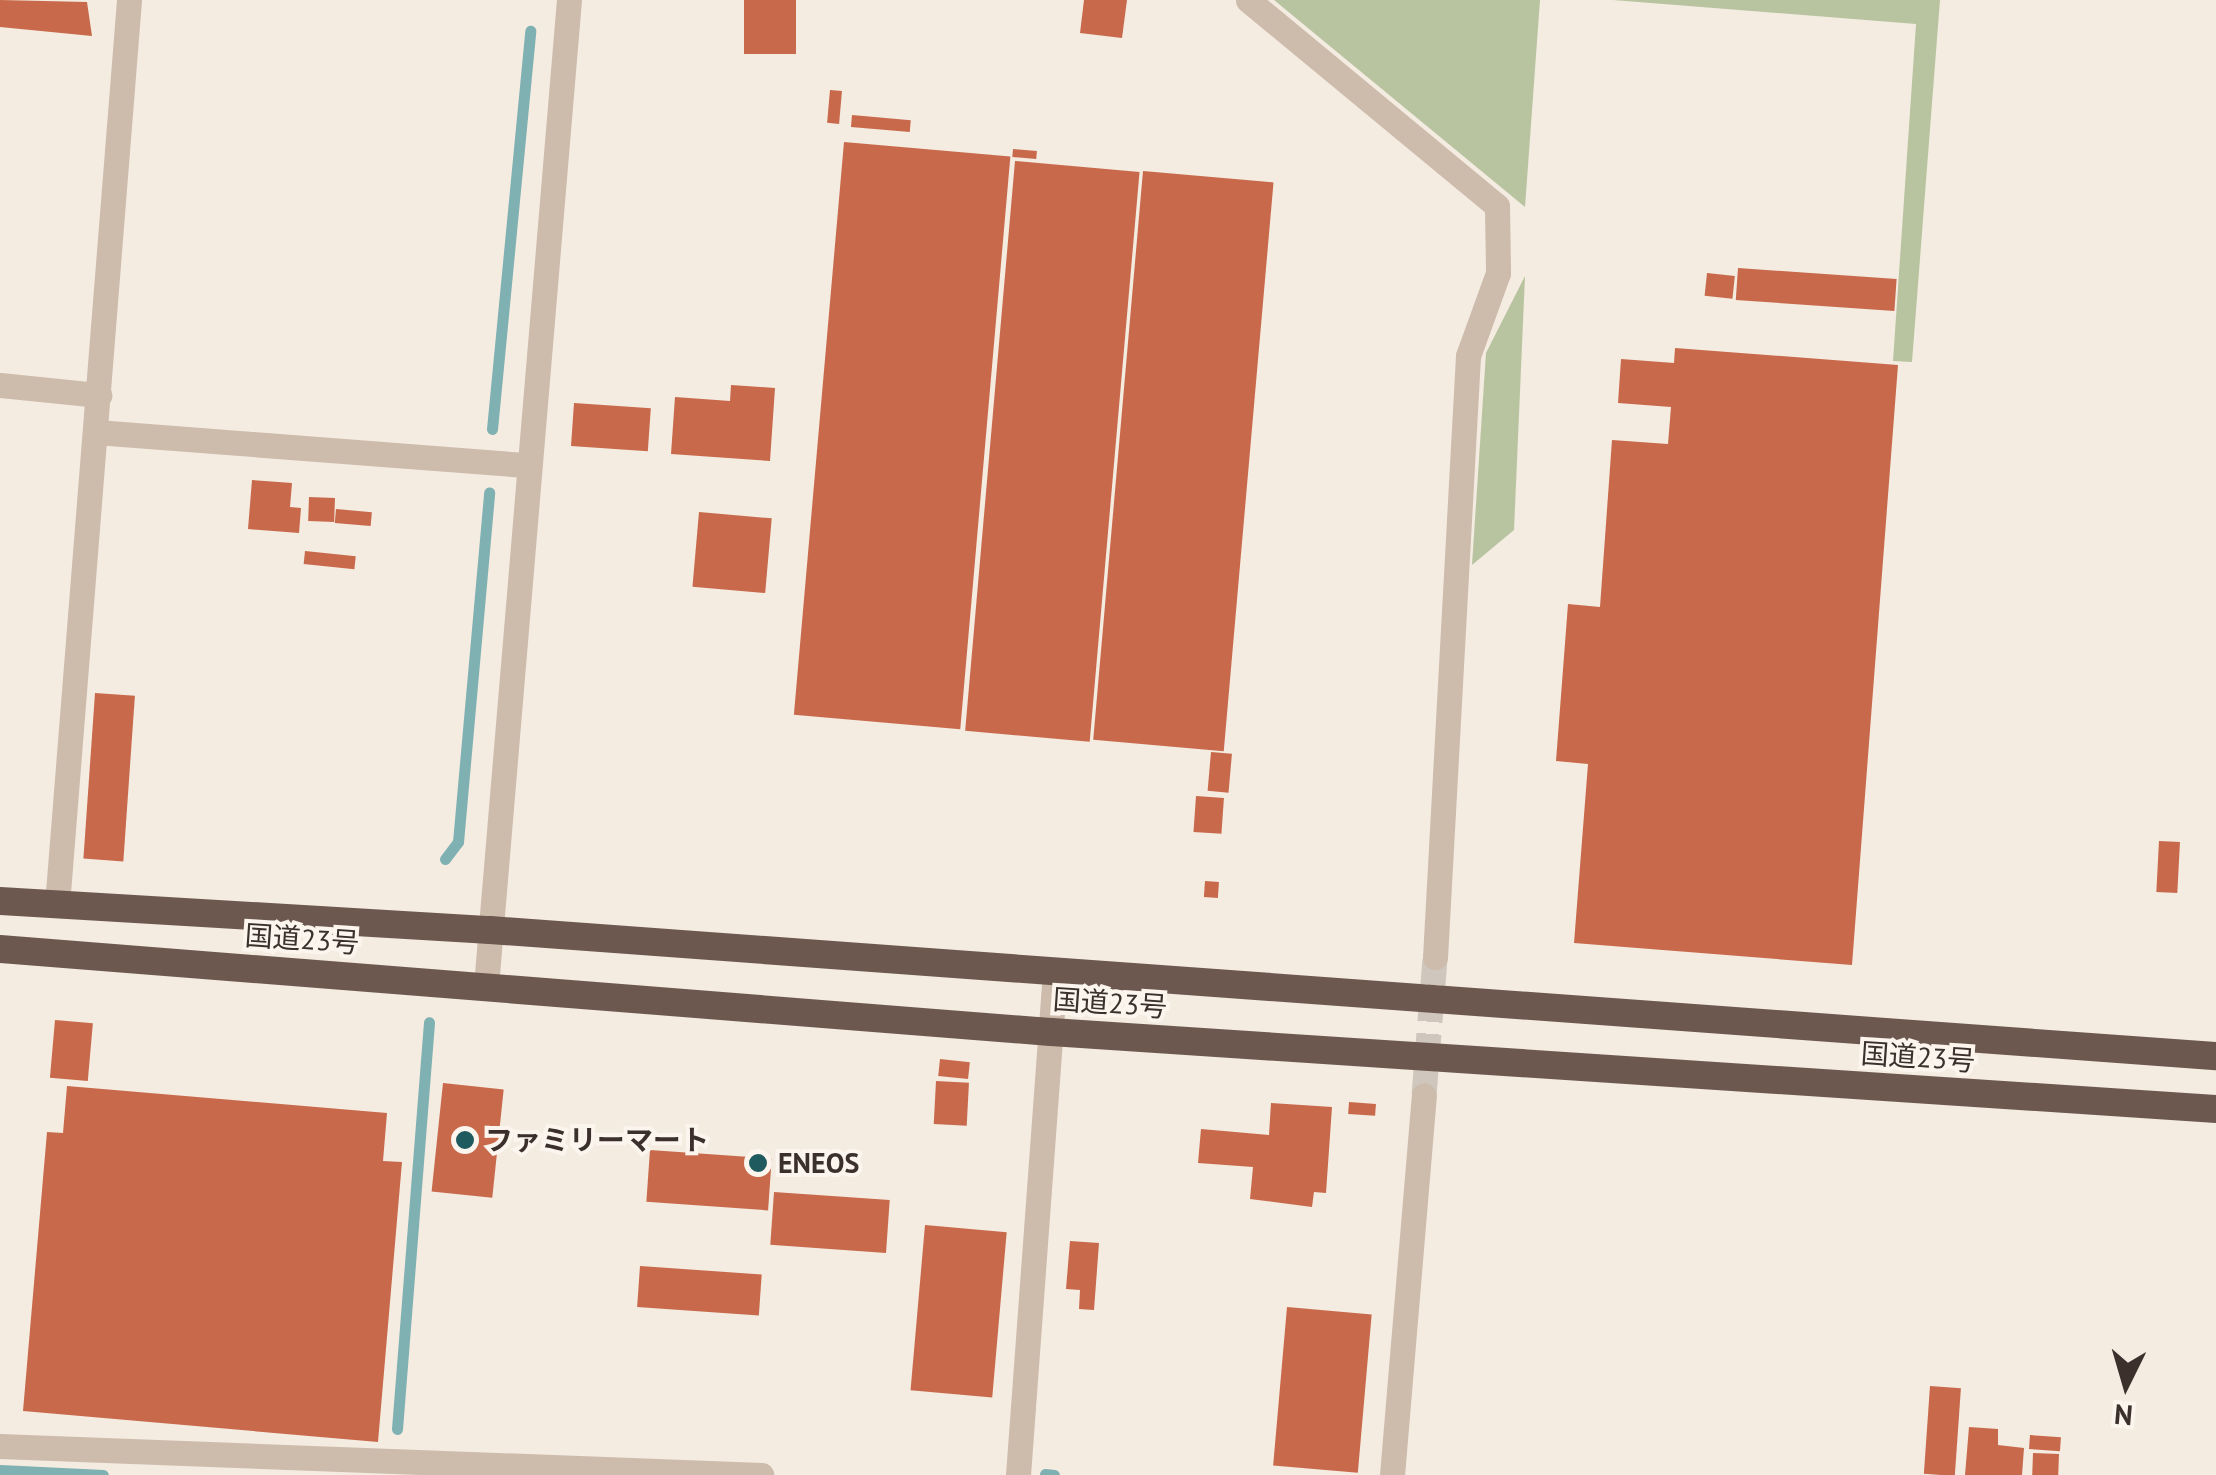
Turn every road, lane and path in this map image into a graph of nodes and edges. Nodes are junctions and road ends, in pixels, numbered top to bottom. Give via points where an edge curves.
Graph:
1 (128, 0) edge
2 (569, 0) edge
3 (1248, 0) edge
4 (0, 385) edge
5 (99, 396) junction
6 (96, 432) junction
7 (526, 465) junction
8 (0, 901) edge
9 (56, 905) junction
10 (490, 930) junction
11 (0, 949) edge
12 (1435, 956) tunnel mouth
13 (1056, 970) junction
14 (486, 986) junction
15 (1051, 1032) junction
16 (2216, 1056) edge
17 (1424, 1096) tunnel mouth
18 (2216, 1109) edge
19 (0, 1446) edge
20 (762, 1475) edge
21 (1018, 1475) edge
22 (1392, 1475) edge

1 - 5 street
2 - 7 street
3 - 12 street via 1498,206 1498,273 1468,356
4 - 5 street
5 - 6 street
6 - 7 street
6 - 9 street
7 - 10 street
8 - 9 highway, 国道23号
9 - 10 highway, 国道23号
10 - 13 highway, 国道23号
10 - 14 street
11 - 14 highway, 国道23号
13 - 15 street
13 - 16 highway, 国道23号
14 - 15 highway, 国道23号
15 - 18 highway, 国道23号
15 - 21 street
17 - 22 street
19 - 20 street

